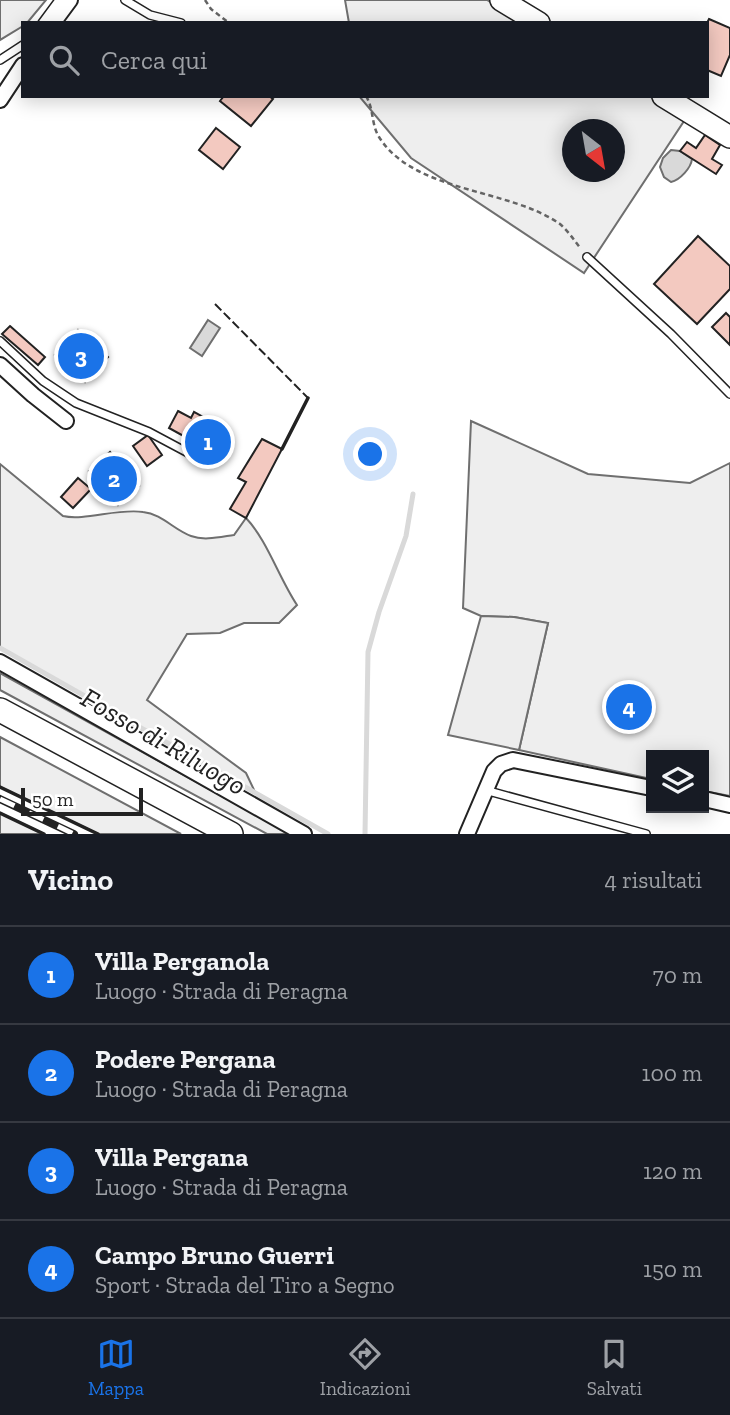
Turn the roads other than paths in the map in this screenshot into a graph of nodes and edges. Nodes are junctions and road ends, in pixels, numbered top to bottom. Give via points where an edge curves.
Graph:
1 (59, 0) edge
2 (70, 0) edge
3 (125, 0) edge
4 (501, 0) edge
5 (44, 21) edge
6 (54, 21) edge
7 (173, 21) edge
8 (536, 21) edge
9 (21, 46) edge
10 (0, 60) edge
11 (21, 68) edge
12 (666, 98) edge
13 (0, 100) edge
14 (730, 137) edge
15 (587, 257) road end
16 (0, 341) edge
17 (0, 365) edge
18 (730, 394) edge
19 (66, 421) dead end
20 (194, 456) dead end
21 (0, 662) edge
22 (0, 710) edge
23 (646, 788) edge
24 (485, 790) junction
25 (709, 800) edge
26 (730, 805) edge
27 (231, 834) edge
28 (304, 834) edge
29 (467, 834) edge
30 (646, 834) edge

1 - 5 lane
2 - 6 street
3 - 7 lane via 150,15
4 - 8 main road
9 - 10 lane
11 - 13 street
12 - 14 main road
15 - 18 lane
16 - 20 lane via 43,381 76,403
17 - 19 street
21 - 28 street
22 - 27 main road
23 - 24 street via 513,760 494,771
24 - 29 street
24 - 30 lane
25 - 26 street

